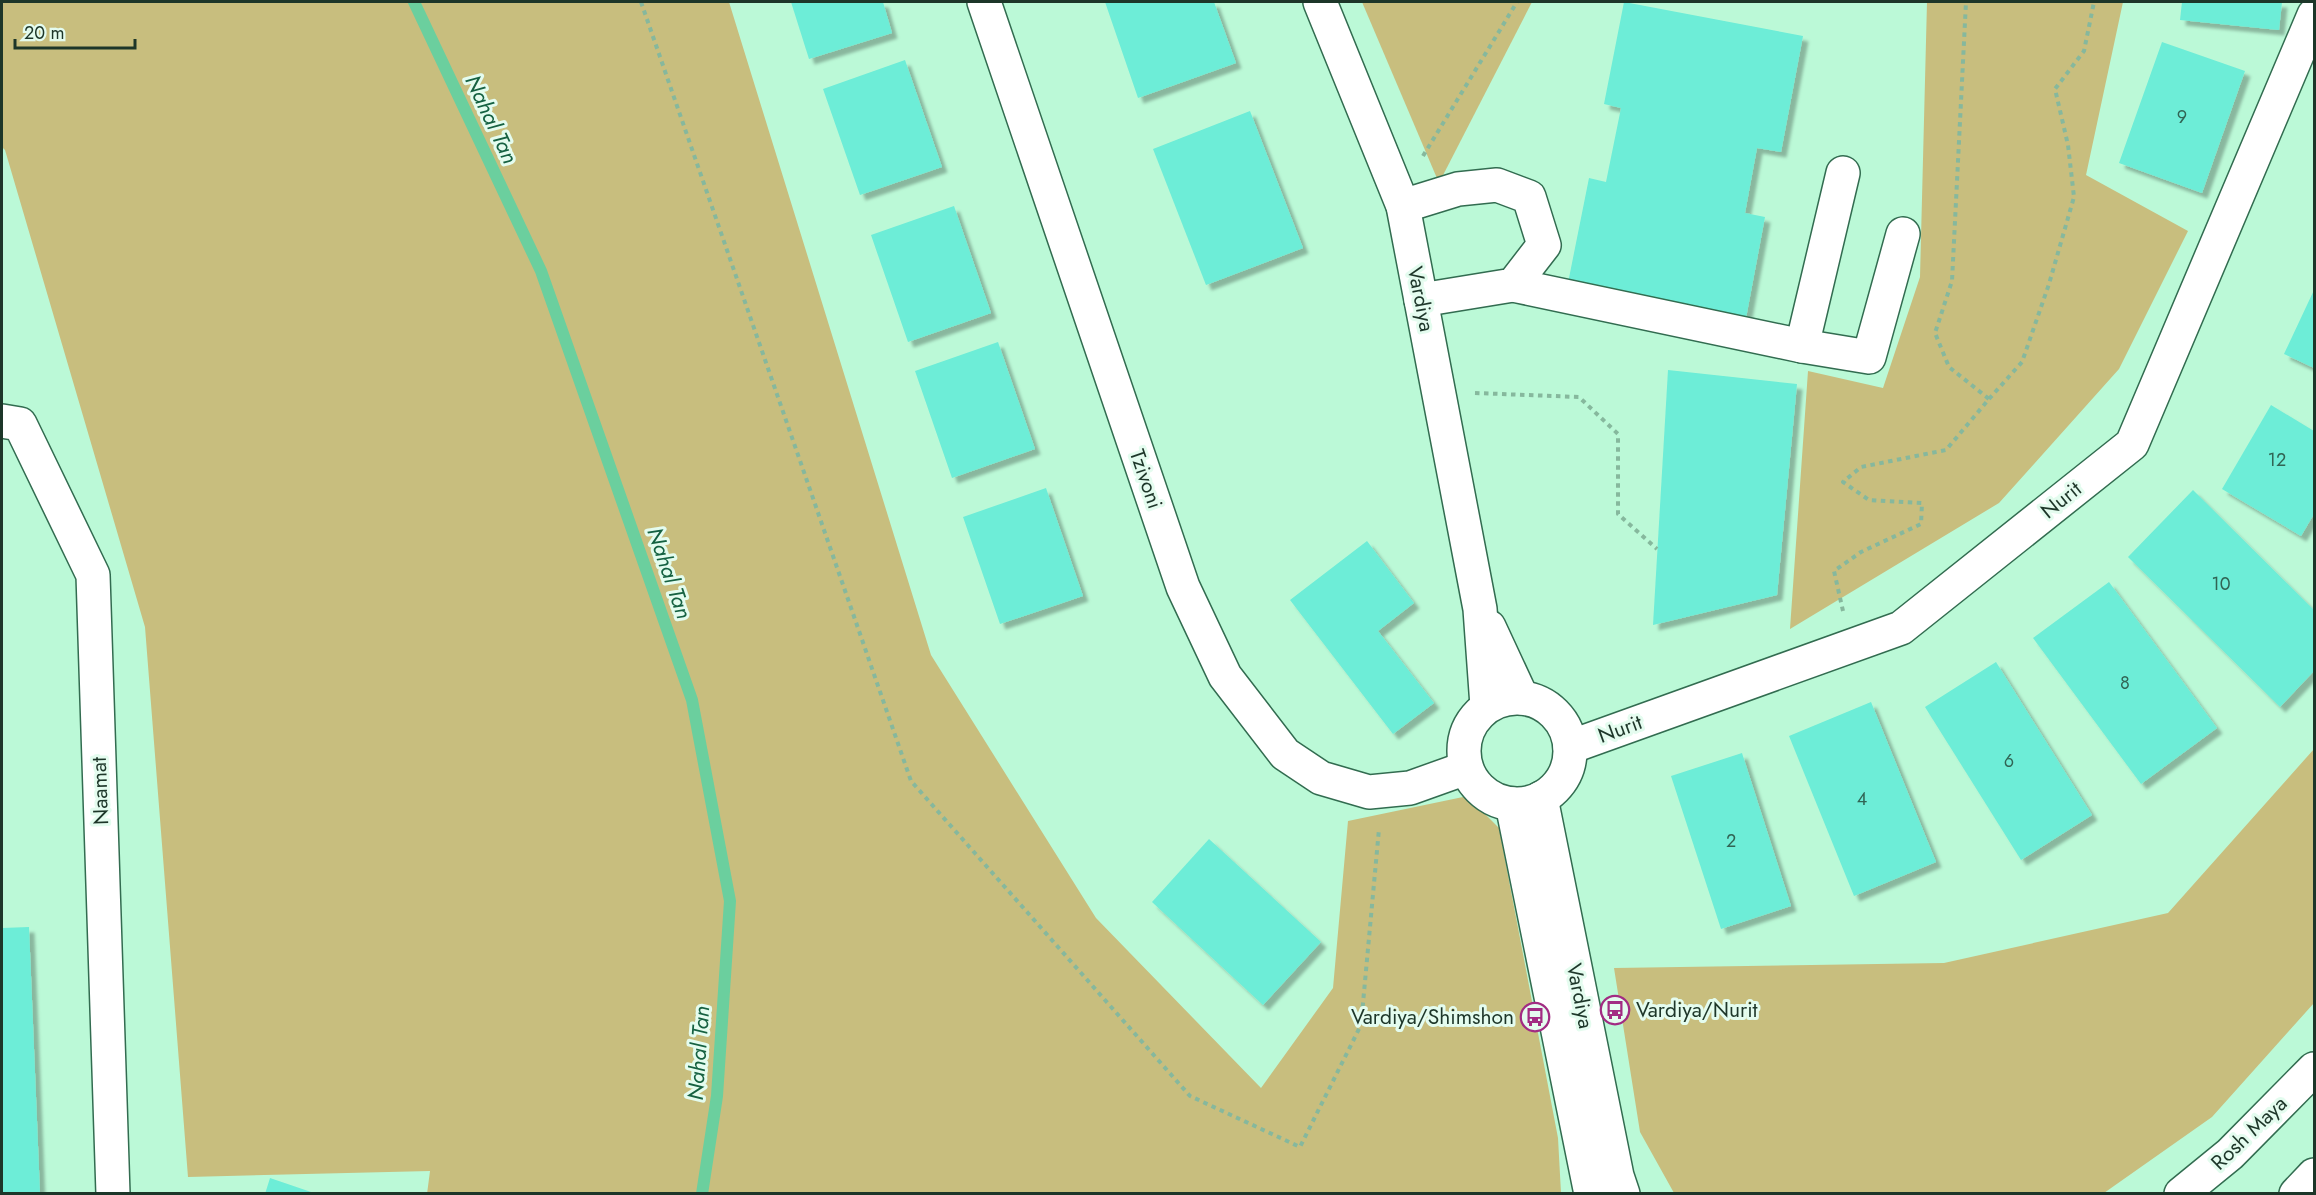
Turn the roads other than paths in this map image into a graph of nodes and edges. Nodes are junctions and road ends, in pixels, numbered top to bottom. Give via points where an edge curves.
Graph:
1 (984, 2) edge
2 (1320, 2) edge
3 (2314, 15) edge
4 (1843, 173) dead end
5 (1401, 201) junction
6 (1903, 234) dead end
7 (1512, 285) junction
8 (1421, 300) junction
9 (1802, 346) junction
10 (2, 421) edge
11 (1480, 609) junction
12 (1522, 698) junction
13 (1487, 706) junction
14 (1569, 747) junction
15 (1466, 768) junction
16 (1526, 801) junction
17 (2314, 1069) edge
18 (1579, 1134) junction
19 (2314, 1175) edge
20 (112, 1194) edge
21 (1580, 1194) edge
22 (1591, 1194) edge
23 (1623, 1194) edge
24 (2181, 1194) edge
25 (2296, 1194) edge

1 - 15 street, Tzivoni via 1183,587 1225,676 1285,753 1321,778 1369,792 1410,788
2 - 5 street, Vardiya
3 - 14 street, Nurit via 2132,444 1901,628
4 - 9 street
5 - 7 street via 1497,184 1530,197 1544,245
5 - 8 street, Vardiya
6 - 9 street via 1869,357
7 - 8 street
7 - 9 street
8 - 11 street, Vardiya
10 - 20 street, Naamat via 20,424 93,575
11 - 12 street, Vardiya
11 - 13 street, Vardiya
12 - 13 street via 1503,699
12 - 14 street via 1540,703 1554,714
13 - 15 street via 1467,734
14 - 16 street via 1568,763 1554,790
15 - 16 street via 1473,782 1496,801
16 - 18 street, Vardiya
16 - 23 street, Vardiya
17 - 24 street, Rosh Maya via 2230,1154
18 - 21 street
18 - 22 street, Vardiya
19 - 25 street

